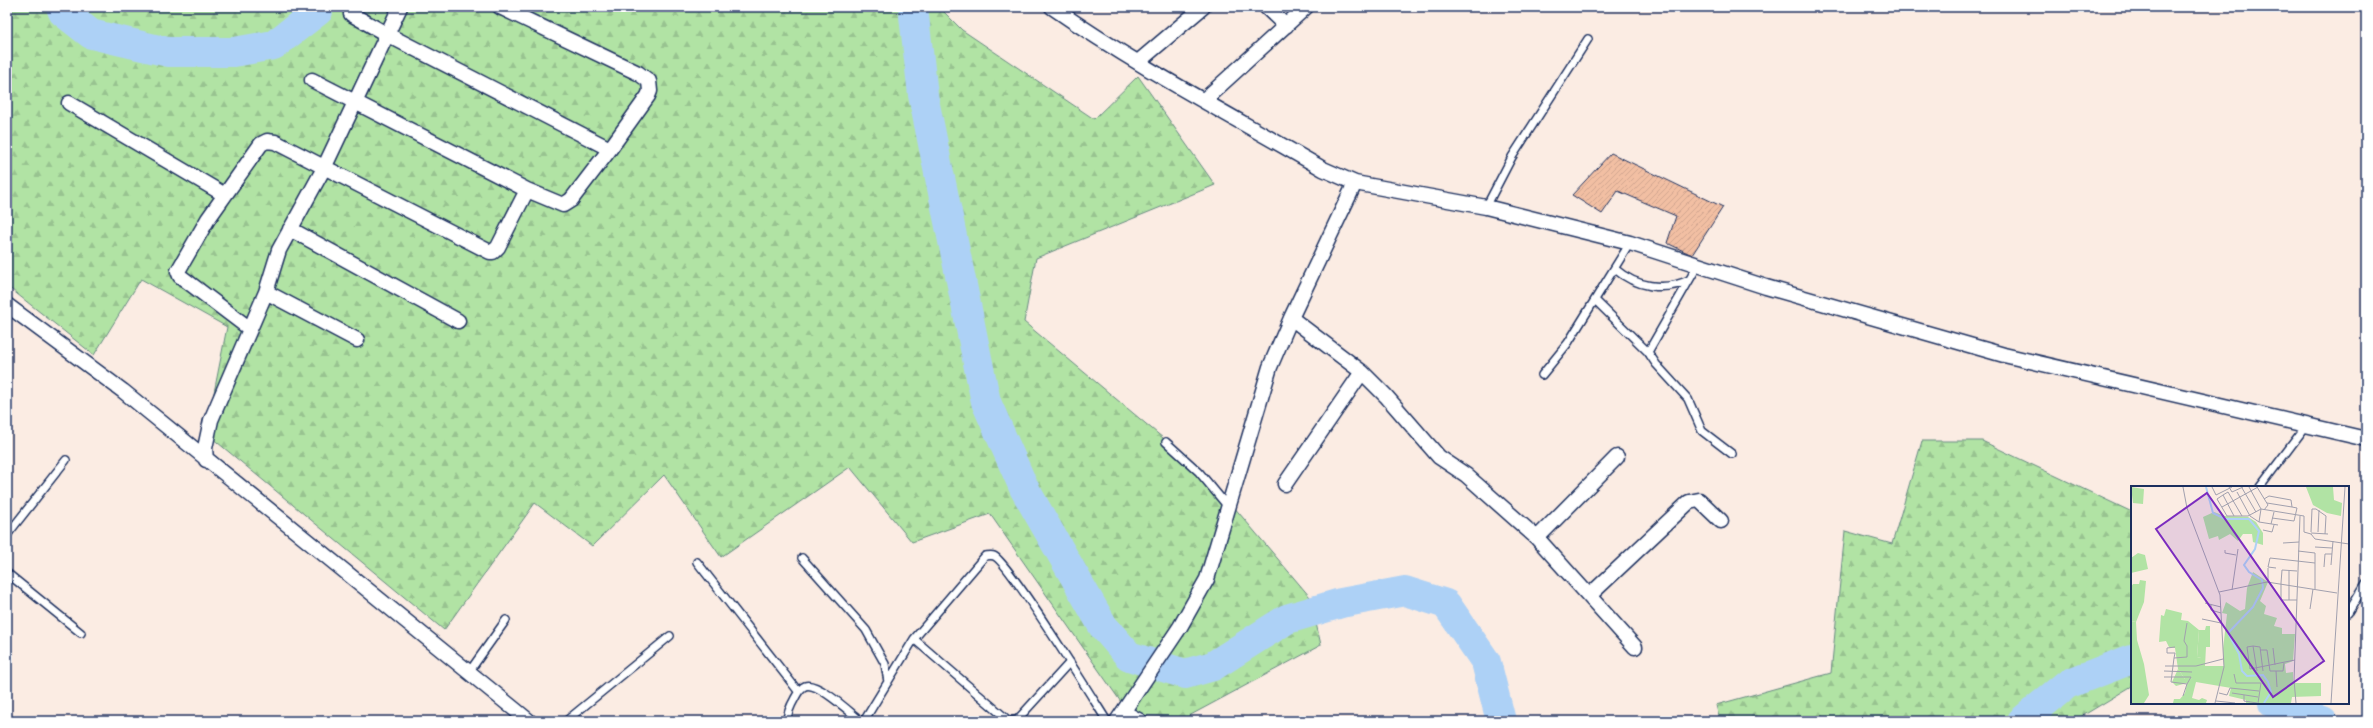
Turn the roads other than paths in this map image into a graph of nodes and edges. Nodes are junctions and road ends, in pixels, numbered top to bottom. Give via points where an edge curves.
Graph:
1 (400, 7) edge
2 (500, 7) edge
3 (1052, 7) edge
4 (1203, 7) edge
5 (1266, 7) edge
6 (1306, 7) edge
7 (351, 14) dead end
8 (1286, 26) junction
9 (388, 35) junction
10 (1588, 39) dead end
11 (1138, 62) junction
12 (312, 80) dead end
13 (1204, 100) junction
14 (355, 102) junction
15 (69, 103) dead end
16 (610, 149) junction
17 (324, 168) junction
18 (1355, 183) junction
19 (527, 190) junction
20 (224, 195) junction
21 (1486, 207) junction
22 (290, 229) junction
23 (1630, 243) junction
24 (1698, 265) junction
25 (1615, 269) junction
26 (1690, 280) junction
27 (266, 292) junction
28 (1596, 301) junction
29 (7, 305) edge
30 (1291, 318) junction
31 (458, 322) dead end
32 (250, 329) junction
33 (357, 340) dead end
34 (1648, 352) junction
35 (1362, 372) junction
36 (1542, 375) dead end
37 (2306, 426) junction
38 (2366, 439) edge
39 (1166, 442) dead end
40 (1732, 454) dead end
41 (1617, 457) dead end
42 (66, 460) dead end
43 (206, 460) junction
44 (1285, 484) dead end
45 (2261, 486) edge
46 (1229, 508) junction
47 (1721, 521) dead end
48 (7, 535) edge
49 (1537, 538) junction
50 (802, 558) dead end
51 (697, 562) dead end
52 (7, 573) edge
53 (2366, 583) edge
54 (1590, 595) junction
55 (2349, 611) edge
56 (506, 620) dead end
57 (81, 633) dead end
58 (670, 636) dead end
59 (914, 639) junction
60 (1636, 647) dead end
61 (1070, 662) junction
62 (469, 672) junction
63 (888, 682) junction
64 (798, 692) junction
65 (1123, 712) edge
66 (529, 721) edge
67 (566, 721) edge
68 (787, 721) edge
69 (862, 721) edge
70 (1107, 721) edge
71 (1140, 721) edge

1 - 9 street
2 - 16 street via 638,73 649,81 648,96
3 - 11 street via 1098,39
4 - 11 street
5 - 8 street
6 - 8 street
7 - 9 street
8 - 13 street
9 - 14 street
9 - 16 street
10 - 21 lane via 1512,157
11 - 13 street
12 - 14 street
13 - 18 street via 1322,169
14 - 17 street
14 - 19 street
15 - 20 street
16 - 19 street via 566,204
17 - 19 street via 490,252 496,250
17 - 20 street via 275,142 267,142 261,144
17 - 22 street
18 - 21 street
18 - 30 street
20 - 32 street via 192,244 178,271 180,276
21 - 23 street
22 - 27 street via 272,268
22 - 31 street
23 - 24 street
23 - 25 lane
24 - 26 lane
24 - 37 street via 2004,355
25 - 26 lane via 1624,277 1647,286 1679,285
25 - 28 lane
26 - 34 lane
27 - 32 street
27 - 33 street
28 - 34 lane
28 - 36 lane via 1568,343
29 - 43 street via 123,391
30 - 35 street
30 - 46 street via 1270,367
32 - 43 street via 211,420 205,448
34 - 40 lane via 1688,398 1702,431
35 - 44 street
35 - 49 street via 1439,457 1466,475
37 - 38 street
37 - 45 lane
39 - 46 lane via 1199,472
41 - 49 street
42 - 48 lane
43 - 62 street
46 - 65 street via 1207,578 1180,627
47 - 54 street via 1699,500 1689,502
49 - 54 street
50 - 63 lane via 866,630 885,664
51 - 64 lane
52 - 57 lane
53 - 55 lane
54 - 60 street
56 - 62 lane
58 - 67 lane
59 - 61 lane via 1009,721 1016,720
59 - 61 lane via 984,556 994,556 1002,563
59 - 63 lane
61 - 70 lane
62 - 66 street
63 - 69 lane
64 - 68 lane
64 - 69 lane via 805,686 812,686
65 - 71 street

